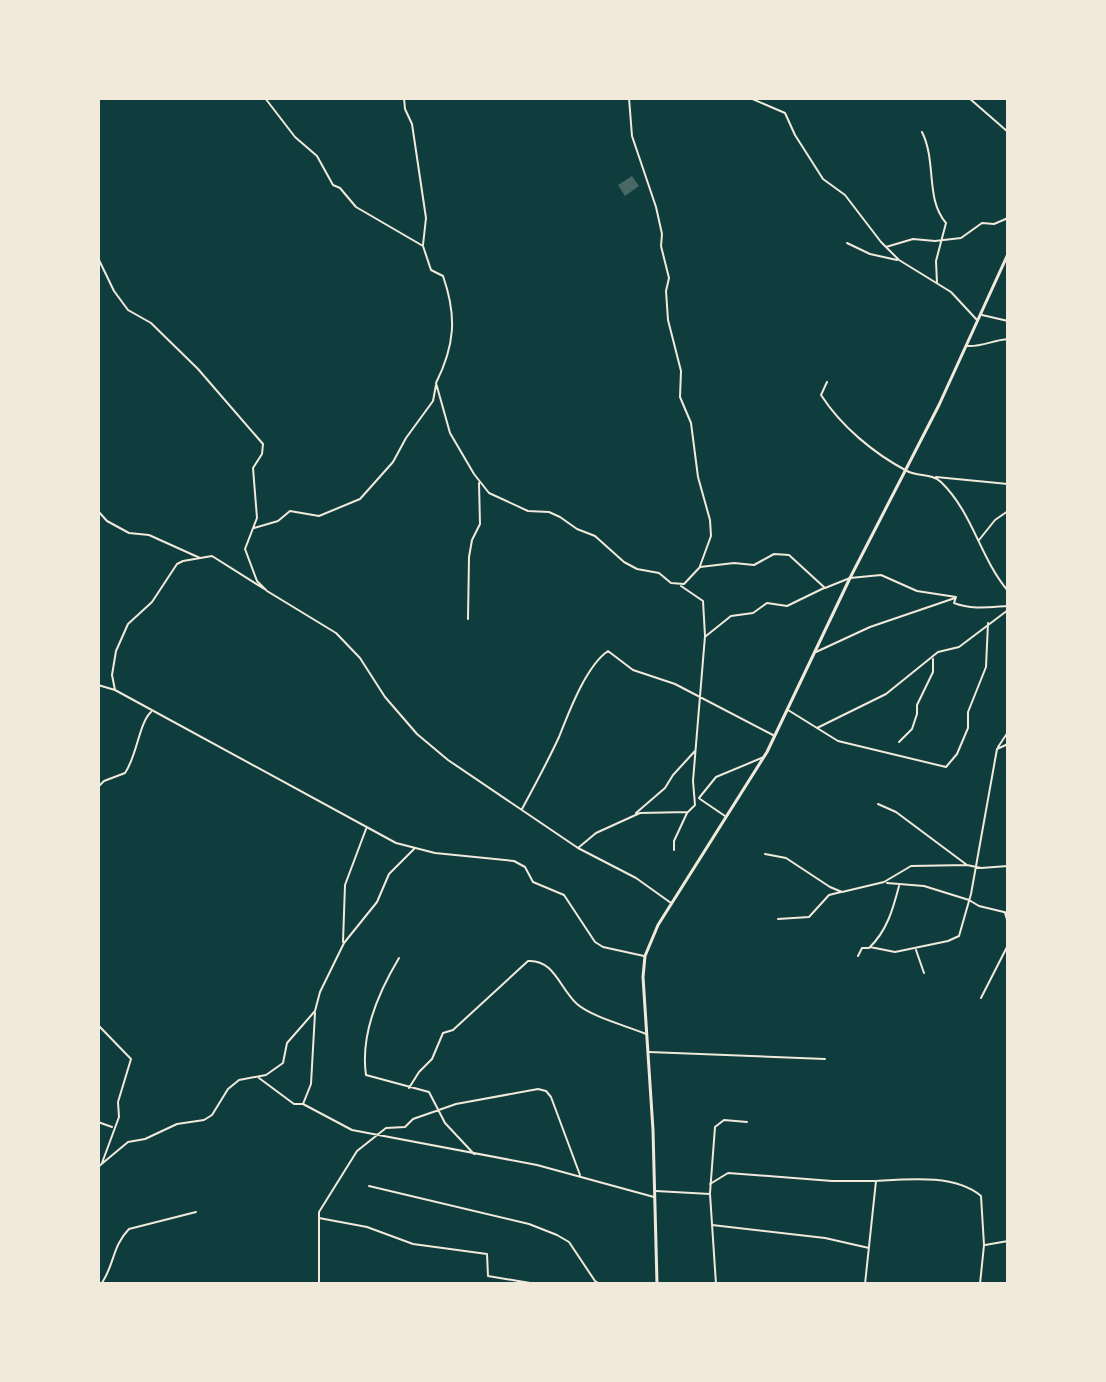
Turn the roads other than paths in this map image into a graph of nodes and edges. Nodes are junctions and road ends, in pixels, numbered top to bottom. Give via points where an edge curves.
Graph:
1 (265, 98) edge
2 (404, 98) edge
3 (629, 98) edge
4 (750, 98) edge
5 (969, 98) edge
6 (922, 132) dead end
7 (1008, 132) edge
8 (1008, 218) edge
9 (941, 241) junction
10 (847, 243) dead end
11 (423, 246) junction
12 (886, 247) junction
13 (1008, 254) edge
14 (98, 258) edge
15 (899, 260) junction
16 (937, 284) junction
17 (981, 313) junction
18 (978, 321) junction
19 (1008, 321) edge
20 (1008, 339) edge
21 (966, 346) junction
22 (827, 382) dead end
23 (436, 383) junction
24 (906, 470) junction
25 (935, 477) junction
26 (479, 480) junction
27 (1008, 484) edge
28 (98, 511) edge
29 (1008, 511) edge
30 (253, 528) junction
31 (979, 540) junction
32 (201, 558) junction
33 (700, 567) junction
34 (850, 578) junction
35 (679, 585) junction
36 (825, 588) junction
37 (266, 590) junction
38 (1008, 590) edge
39 (956, 597) junction
40 (1008, 608) edge
41 (468, 619) dead end
42 (988, 623) junction
43 (705, 636) junction
44 (814, 653) junction
45 (933, 658) junction
46 (98, 685) edge
47 (115, 690) junction
48 (700, 696) junction
49 (787, 709) junction
50 (153, 711) junction
51 (817, 728) junction
52 (1008, 732) edge
53 (774, 736) junction
54 (899, 742) dead end
55 (1008, 744) edge
56 (997, 749) junction
57 (696, 750) junction
58 (764, 757) junction
59 (98, 787) edge
60 (697, 797) junction
61 (878, 804) dead end
62 (522, 809) junction
63 (688, 812) junction
64 (635, 814) junction
65 (727, 818) junction
66 (367, 828) junction
67 (578, 848) junction
68 (414, 849) junction
69 (674, 850) dead end
70 (765, 854) dead end
71 (967, 865) junction
72 (1008, 866) edge
73 (975, 868) junction
74 (884, 882) junction
75 (899, 885) junction
76 (842, 892) junction
77 (969, 900) junction
78 (671, 903) junction
79 (1006, 913) edge
80 (778, 919) dead end
81 (1008, 923) edge
82 (344, 943) junction
83 (1008, 945) edge
84 (870, 947) junction
85 (916, 949) junction
86 (645, 956) junction
87 (858, 956) dead end
88 (399, 958) dead end
89 (924, 973) dead end
90 (981, 998) dead end
91 (315, 1011) junction
92 (98, 1025) edge
93 (647, 1034) junction
94 (648, 1052) junction
95 (825, 1059) dead end
96 (258, 1077) junction
97 (409, 1088) junction
98 (303, 1104) junction
99 (438, 1111) junction
100 (98, 1122) edge
101 (747, 1122) dead end
102 (114, 1128) junction
103 (377, 1135) junction
104 (475, 1155) junction
105 (100, 1165) edge
106 (580, 1175) junction
107 (876, 1181) junction
108 (710, 1184) junction
109 (369, 1186) dead end
110 (655, 1191) junction
111 (710, 1194) junction
112 (655, 1197) junction
113 (196, 1212) dead end
114 (318, 1218) junction
115 (712, 1225) junction
116 (1008, 1241) edge
117 (984, 1245) junction
118 (869, 1248) junction
119 (101, 1284) edge
120 (319, 1284) edge
121 (536, 1284) edge
122 (600, 1284) edge
123 (657, 1284) edge
124 (716, 1284) edge
125 (865, 1284) edge
126 (980, 1284) edge

1 - 11 street via 356,207
2 - 11 street via 426,218
3 - 33 street via 632,136 662,234 680,397 691,423 710,520 711,536
4 - 12 street via 785,113 823,179 845,195
5 - 7 street
6 - 9 street via 932,158 938,214 946,223
8 - 9 street
9 - 12 street via 913,239
9 - 16 street
10 - 15 street
11 - 23 street via 431,270 443,276 450,305 450,356
12 - 15 street
13 - 17 street
14 - 30 street via 128,310 161,332 263,444 253,468
15 - 16 street
16 - 18 street
17 - 18 street
17 - 19 street
18 - 21 street
20 - 21 street
21 - 24 street
22 - 24 street via 821,395 831,413 877,453
23 - 26 street via 450,433
23 - 30 street via 433,401 393,462 360,499 319,516 290,511 278,521
24 - 25 street
24 - 34 street
25 - 27 street
25 - 31 street
26 - 35 street via 489,493 528,511 560,517 595,536 624,562
26 - 41 street via 480,524 469,557
28 - 32 street via 129,533 149,535
29 - 31 street
30 - 37 street via 246,557
31 - 38 street via 989,567
32 - 37 street via 212,556
32 - 47 street via 177,564 152,602 128,624 116,651
33 - 35 street
33 - 36 street via 754,565 774,554 789,555
34 - 36 street
34 - 39 street via 881,575 917,591
34 - 44 street
35 - 43 street via 703,601
36 - 43 street via 787,606 767,603 753,613 731,616
37 - 62 street via 336,633 417,734
39 - 40 street via 954,603 962,606
39 - 44 street
40 - 42 street
42 - 45 street via 959,647
42 - 51 street via 986,667 968,712 968,728 946,767 846,743
43 - 48 street
44 - 49 street
45 - 51 street via 886,694
45 - 54 street via 912,729
46 - 47 street
47 - 50 street
48 - 53 street
48 - 57 street
48 - 62 street via 633,670 608,651 573,699
49 - 51 street
49 - 53 street
50 - 59 street via 144,719 125,773
50 - 66 street
52 - 56 street
53 - 58 street
55 - 56 street
56 - 73 street
57 - 60 street
57 - 64 street
58 - 60 street via 716,777
58 - 65 street
60 - 63 street
60 - 65 street
61 - 71 street
62 - 67 street
63 - 64 street
63 - 69 street
64 - 67 street
65 - 78 street
66 - 68 street
66 - 82 street via 345,885
67 - 78 street
68 - 82 street via 389,874 377,902
68 - 86 street via 514,861 525,867 533,882 564,895 595,942
70 - 76 street via 786,858
71 - 73 street
71 - 74 street via 911,866
72 - 73 street
73 - 77 street
74 - 75 street
74 - 76 street
75 - 77 street via 924,886
75 - 84 street via 891,916
76 - 80 street via 829,895 809,917
77 - 79 street
77 - 85 street via 959,936
78 - 86 street
79 - 81 street
82 - 91 street
83 - 90 street
84 - 85 street
84 - 87 street
85 - 89 street
86 - 93 street
88 - 97 street via 370,1019 364,1060 366,1075
91 - 96 street via 287,1043 283,1063
91 - 98 street via 311,1084
92 - 102 street via 131,1059
93 - 94 street
93 - 97 street via 578,1005 543,962 528,961 453,1030 443,1033 432,1059
94 - 95 street
94 - 110 street
96 - 98 street via 294,1104
96 - 105 street via 239,1080 204,1120 128,1142
97 - 99 street via 429,1092
98 - 103 street via 352,1130
99 - 103 street
99 - 104 street
99 - 106 street via 527,1089 546,1091
100 - 102 street
101 - 108 street via 724,1120 715,1127
102 - 105 street
103 - 104 street
103 - 114 street via 349,1161
104 - 106 street
106 - 112 street
107 - 108 street via 728,1173
107 - 117 street via 970,1186 981,1196
107 - 118 street
108 - 111 street
109 - 122 street via 557,1235 569,1242
110 - 111 street
110 - 112 street
111 - 115 street
112 - 123 street
113 - 119 street via 129,1229
114 - 120 street
114 - 121 street via 367,1227 413,1244 487,1254 488,1276
115 - 118 street
115 - 124 street
116 - 117 street
117 - 126 street
118 - 125 street

